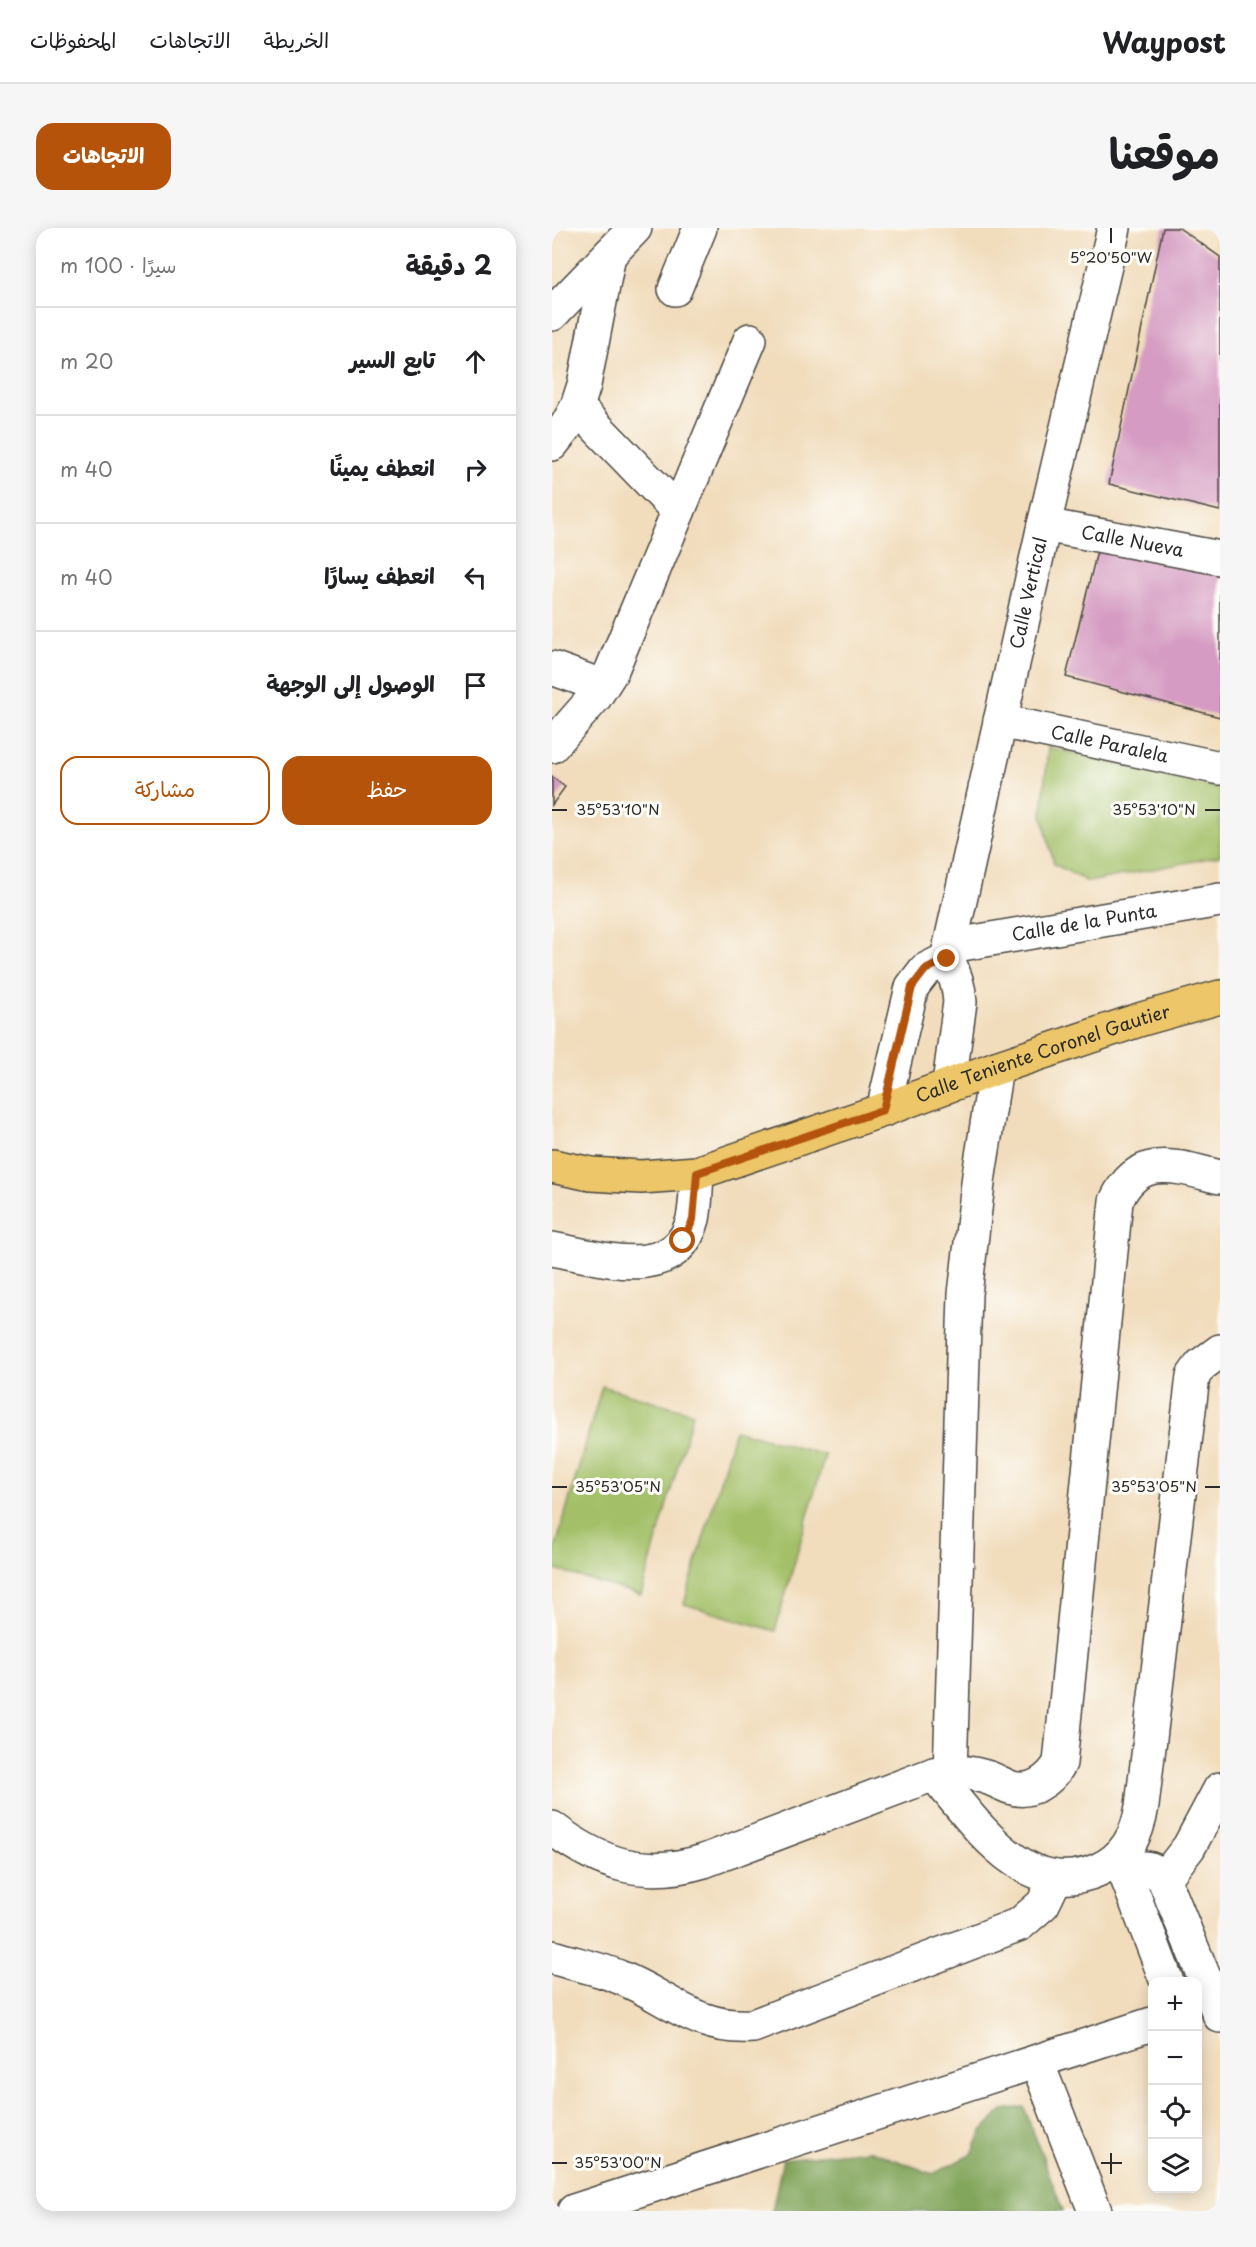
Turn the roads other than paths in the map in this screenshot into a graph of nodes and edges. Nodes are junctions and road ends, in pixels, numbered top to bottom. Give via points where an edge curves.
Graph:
1 (635, 228) edge
2 (700, 228) edge
3 (1114, 228) edge
4 (609, 255) junction
5 (675, 289) dead end
6 (552, 314) edge
7 (750, 340) dead end
8 (577, 407) junction
9 (552, 444) edge
10 (678, 510) junction
11 (1044, 525) junction
12 (1220, 558) edge
13 (552, 668) edge
14 (602, 686) junction
15 (1000, 721) junction
16 (552, 746) edge
17 (1220, 768) edge
18 (1220, 900) edge
19 (948, 953) junction
20 (1220, 997) edge
21 (996, 1068) junction
22 (949, 1084) junction
23 (883, 1110) junction
24 (552, 1166) edge
25 (697, 1173) junction
26 (1220, 1177) edge
27 (552, 1249) edge
28 (1220, 1350) edge
29 (942, 1774) junction
30 (1220, 1790) edge
31 (552, 1828) edge
32 (1123, 1866) junction
33 (1056, 1877) junction
34 (1164, 1879) junction
35 (552, 1957) edge
36 (1165, 1977) edge
37 (1211, 2009) edge
38 (1148, 2025) edge
39 (1037, 2062) junction
40 (574, 2211) edge
41 (1095, 2211) edge

1 - 4 street
2 - 5 street
3 - 11 street, Calle Vertical
4 - 6 street
4 - 8 street
7 - 10 street
8 - 9 street
8 - 10 street
10 - 14 street via 621,650
11 - 12 street, Calle Nueva
11 - 15 street, Calle Vertical
13 - 14 street
14 - 16 street
15 - 17 street, Calle Paralela
15 - 19 street, Calle Vertical
18 - 19 street, Calle de la Punta
19 - 22 street via 960,1002
19 - 23 street via 925,970 912,987
20 - 21 main road, Calle Teniente Coronel Gautier
21 - 22 main road, Calle Teniente Coronel Gautier
21 - 29 street via 965,1294
22 - 23 main road, Calle Teniente Coronel Gautier
23 - 25 main road, Calle Teniente Coronel Gautier
24 - 25 main road, Calle Teniente Coronel Gautier via 591,1174 641,1177
25 - 27 street via 693,1220 683,1241 668,1255 627,1263
26 - 29 street via 1175,1166 1149,1168 1128,1181 1116,1201 1060,1763 1049,1779 1020,1789 981,1775
28 - 32 street via 1193,1376 1139,1822
29 - 31 street via 704,1861 668,1869 613,1864
29 - 33 street via 987,1835 1018,1864
30 - 34 street via 1189,1847
32 - 33 street via 1075,1877
32 - 34 street via 1152,1869
32 - 36 street
33 - 35 street via 1043,1904 1020,1924 753,2026 723,2026 702,2020 620,1977
34 - 37 street
38 - 39 street
39 - 40 street
39 - 41 street

